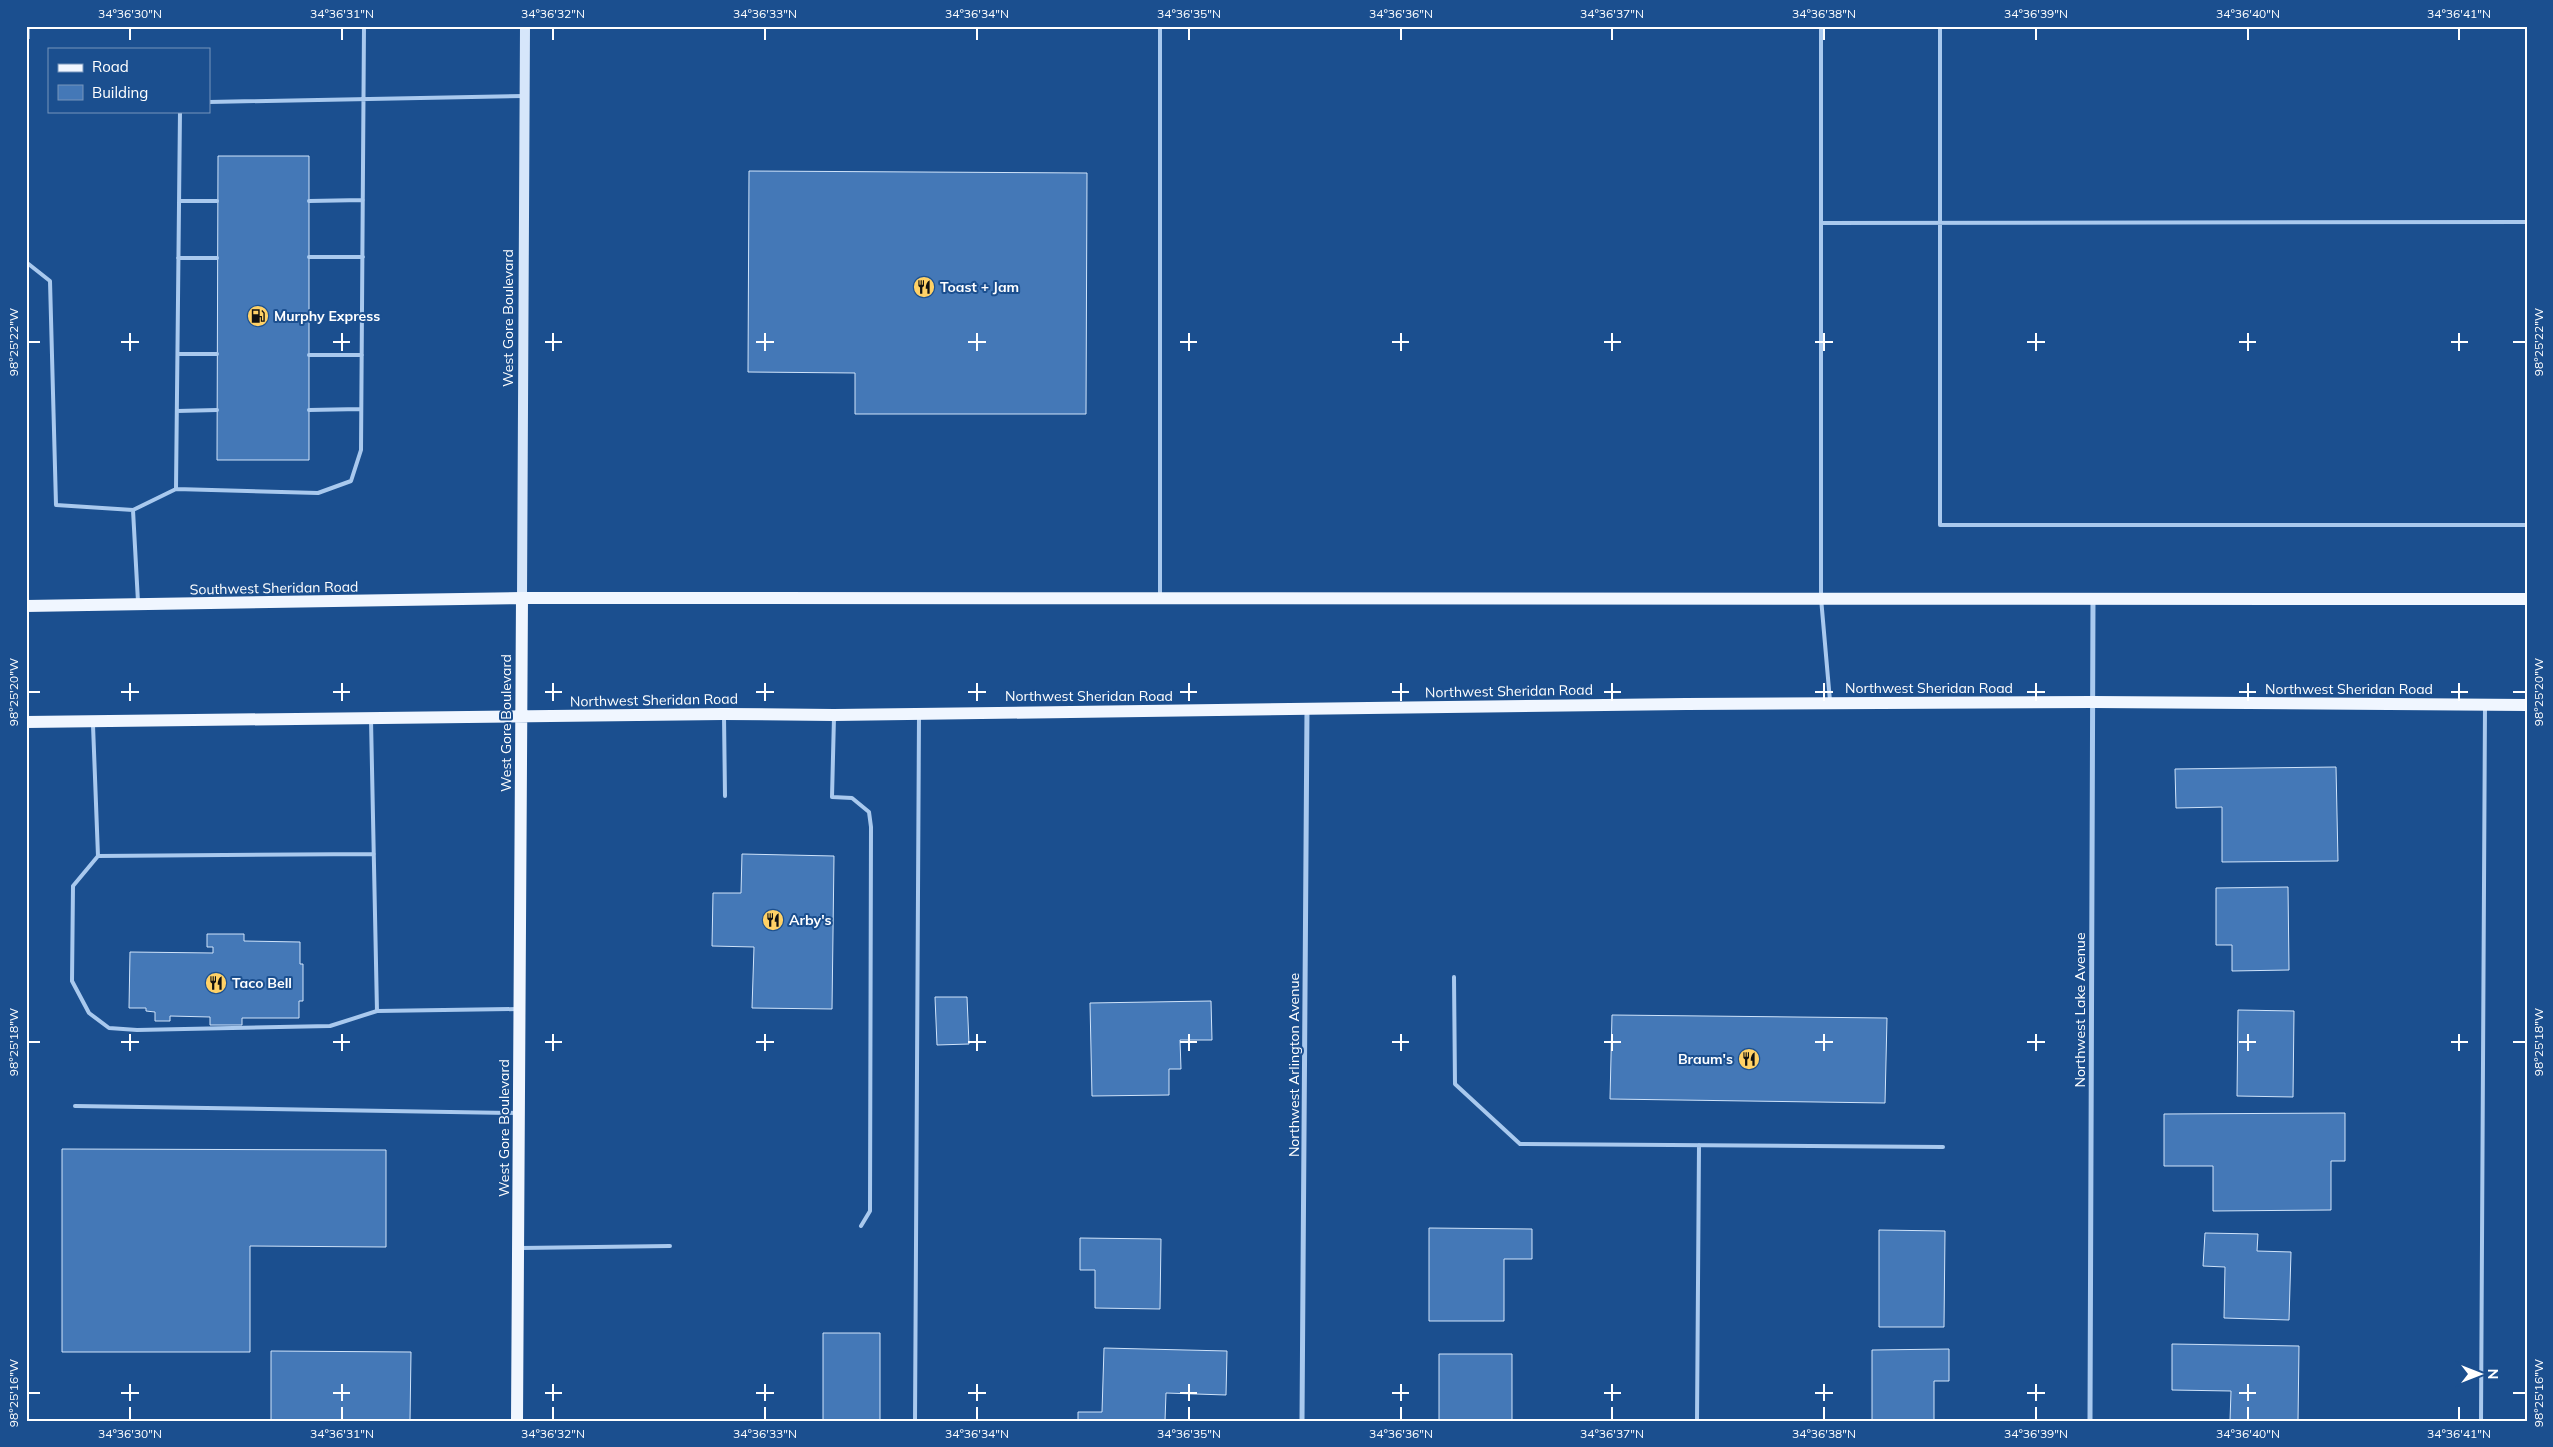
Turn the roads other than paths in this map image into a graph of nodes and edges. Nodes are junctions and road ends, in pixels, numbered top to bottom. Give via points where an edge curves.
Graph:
1 (364, 26) edge
2 (525, 26) edge
3 (1160, 26) edge
4 (1821, 26) edge
5 (1940, 26) edge
6 (524, 96) junction
7 (364, 99) junction
8 (210, 102) edge
9 (180, 112) edge
10 (363, 200) junction
11 (179, 201) junction
12 (217, 201) dead end
13 (310, 201) dead end
14 (1940, 221) junction
15 (2527, 222) edge
16 (1821, 223) junction
17 (310, 257) dead end
18 (363, 257) junction
19 (178, 258) junction
20 (217, 258) dead end
21 (26, 262) edge
22 (178, 354) junction
23 (217, 354) dead end
24 (310, 355) dead end
25 (362, 355) junction
26 (361, 409) junction
27 (217, 410) dead end
28 (310, 410) dead end
29 (177, 411) junction
30 (176, 489) junction
31 (133, 510) junction
32 (2527, 525) edge
33 (522, 598) junction
34 (1160, 598) junction
35 (1821, 598) junction
36 (2093, 599) junction
37 (2527, 599) edge
38 (138, 605) junction
39 (26, 606) edge
40 (2093, 702) junction
41 (1830, 704) junction
42 (2485, 705) junction
43 (2527, 705) edge
44 (1308, 709) junction
45 (919, 712) junction
46 (724, 714) junction
47 (834, 715) junction
48 (521, 716) junction
49 (371, 718) junction
50 (93, 721) junction
51 (26, 722) edge
52 (725, 796) dead end
53 (374, 854) junction
54 (98, 856) junction
55 (1454, 977) dead end
56 (519, 1010) junction
57 (377, 1011) junction
58 (75, 1106) dead end
59 (518, 1113) junction
60 (1699, 1145) junction
61 (1943, 1147) dead end
62 (862, 1226) dead end
63 (670, 1246) dead end
64 (518, 1248) junction
65 (517, 1421) edge
66 (915, 1421) edge
67 (1302, 1421) edge
68 (1697, 1421) edge
69 (2090, 1421) edge
70 (2481, 1421) edge

1 - 7 lane
2 - 6 main road, West Gore Boulevard
3 - 34 lane
4 - 16 lane
5 - 14 lane
6 - 7 lane
6 - 33 main road, West Gore Boulevard
7 - 8 lane
7 - 10 lane
9 - 11 lane
10 - 13 lane
10 - 18 lane
11 - 12 lane
11 - 19 lane
14 - 15 lane
14 - 16 lane
14 - 32 lane via 1940,525
16 - 35 lane
17 - 18 lane
18 - 25 lane
19 - 20 lane
19 - 22 lane
21 - 31 lane via 50,281 56,505
22 - 23 lane
22 - 29 lane
24 - 25 lane
25 - 26 lane
26 - 28 lane
26 - 30 lane via 360,450 351,481 318,492
27 - 29 lane
29 - 30 lane
30 - 31 lane
31 - 38 lane
33 - 34 main road
33 - 38 main road, Southwest Sheridan Road
33 - 48 main road, West Gore Boulevard
34 - 35 main road
35 - 36 main road
35 - 41 lane
36 - 37 main road
36 - 40 street, Northwest Lake Avenue
38 - 39 main road, Southwest Sheridan Road
40 - 41 main road, Northwest Sheridan Road
40 - 42 main road, Northwest Sheridan Road
40 - 69 street, Northwest Lake Avenue
41 - 44 main road, Northwest Sheridan Road
42 - 43 main road, Northwest Sheridan Road
42 - 70 lane
44 - 45 main road, Northwest Sheridan Road
44 - 67 street, Northwest Arlington Avenue
45 - 47 main road, Northwest Sheridan Road
45 - 66 lane
46 - 47 main road, Northwest Sheridan Road
46 - 48 main road, Northwest Sheridan Road
46 - 52 lane
47 - 62 lane via 832,797 852,798 869,812 871,827 870,1211
48 - 49 main road
48 - 56 main road, West Gore Boulevard
49 - 50 main road
49 - 53 lane
50 - 51 main road
50 - 54 lane
53 - 54 lane
53 - 57 lane
54 - 57 lane via 73,886 72,981 89,1013 109,1028 330,1026
55 - 60 lane via 1455,1084 1520,1144
56 - 57 lane
56 - 59 main road, West Gore Boulevard
58 - 59 lane
59 - 64 main road, West Gore Boulevard
60 - 61 lane
60 - 68 lane
63 - 64 lane
64 - 65 main road, West Gore Boulevard

